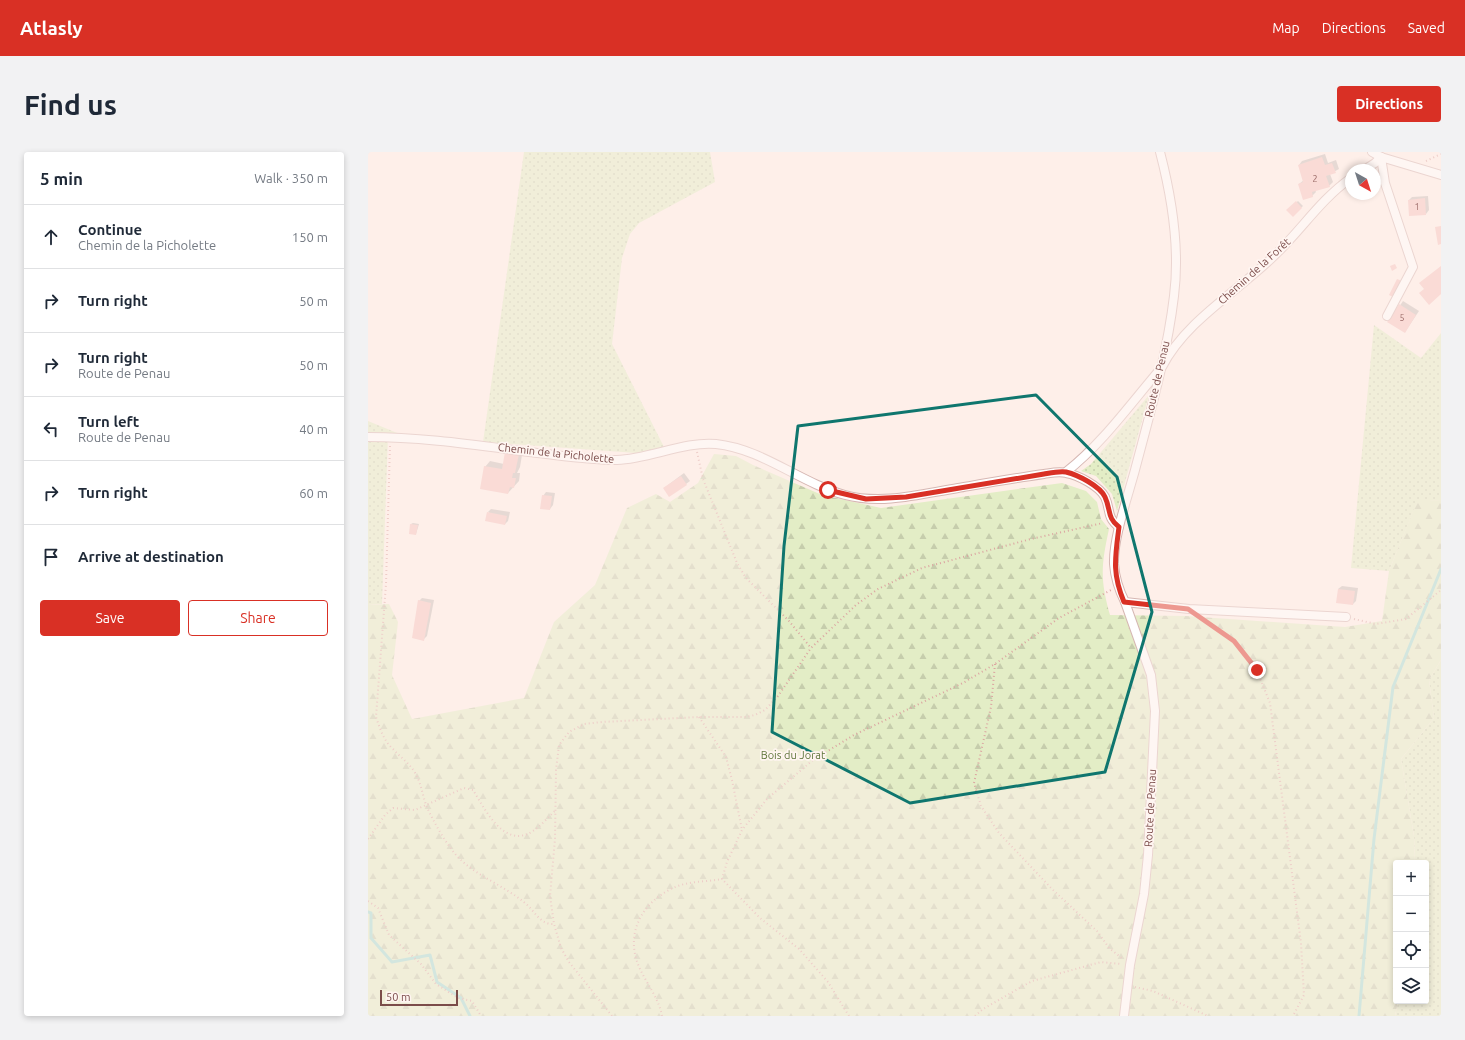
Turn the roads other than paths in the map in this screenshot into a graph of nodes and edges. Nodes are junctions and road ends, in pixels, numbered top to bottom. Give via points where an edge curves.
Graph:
1 (1160, 152) edge
2 (1372, 152) edge
3 (1381, 157) junction
4 (1374, 164) edge
5 (1441, 175) edge
6 (1345, 183) edge
7 (1387, 316) dead end
8 (1162, 367) junction
9 (368, 437) edge
10 (1066, 472) junction
11 (1119, 527) junction
12 (1124, 602) junction
13 (1346, 617) road end
14 (1124, 1016) edge

1 - 8 street, Route de Penau via 1174,232 1176,266 1174,296
2 - 3 street
3 - 4 street
3 - 5 street
3 - 7 street via 1385,183 1413,267
6 - 8 street, Chemin de la Forêt via 1328,196 1276,254 1198,322 1168,354
8 - 10 street via 1084,458
8 - 11 street, Route de Penau
9 - 10 street, Chemin de la Picholette via 390,437 586,459 617,460 649,456 695,445 715,444 756,455 828,490 866,499 906,497
10 - 11 street via 1099,489 1105,498 1111,521
11 - 12 street, Route de Penau via 1114,563
12 - 13 street via 1188,609
12 - 14 street, Route de Penau via 1151,675 1154,711 1148,855

